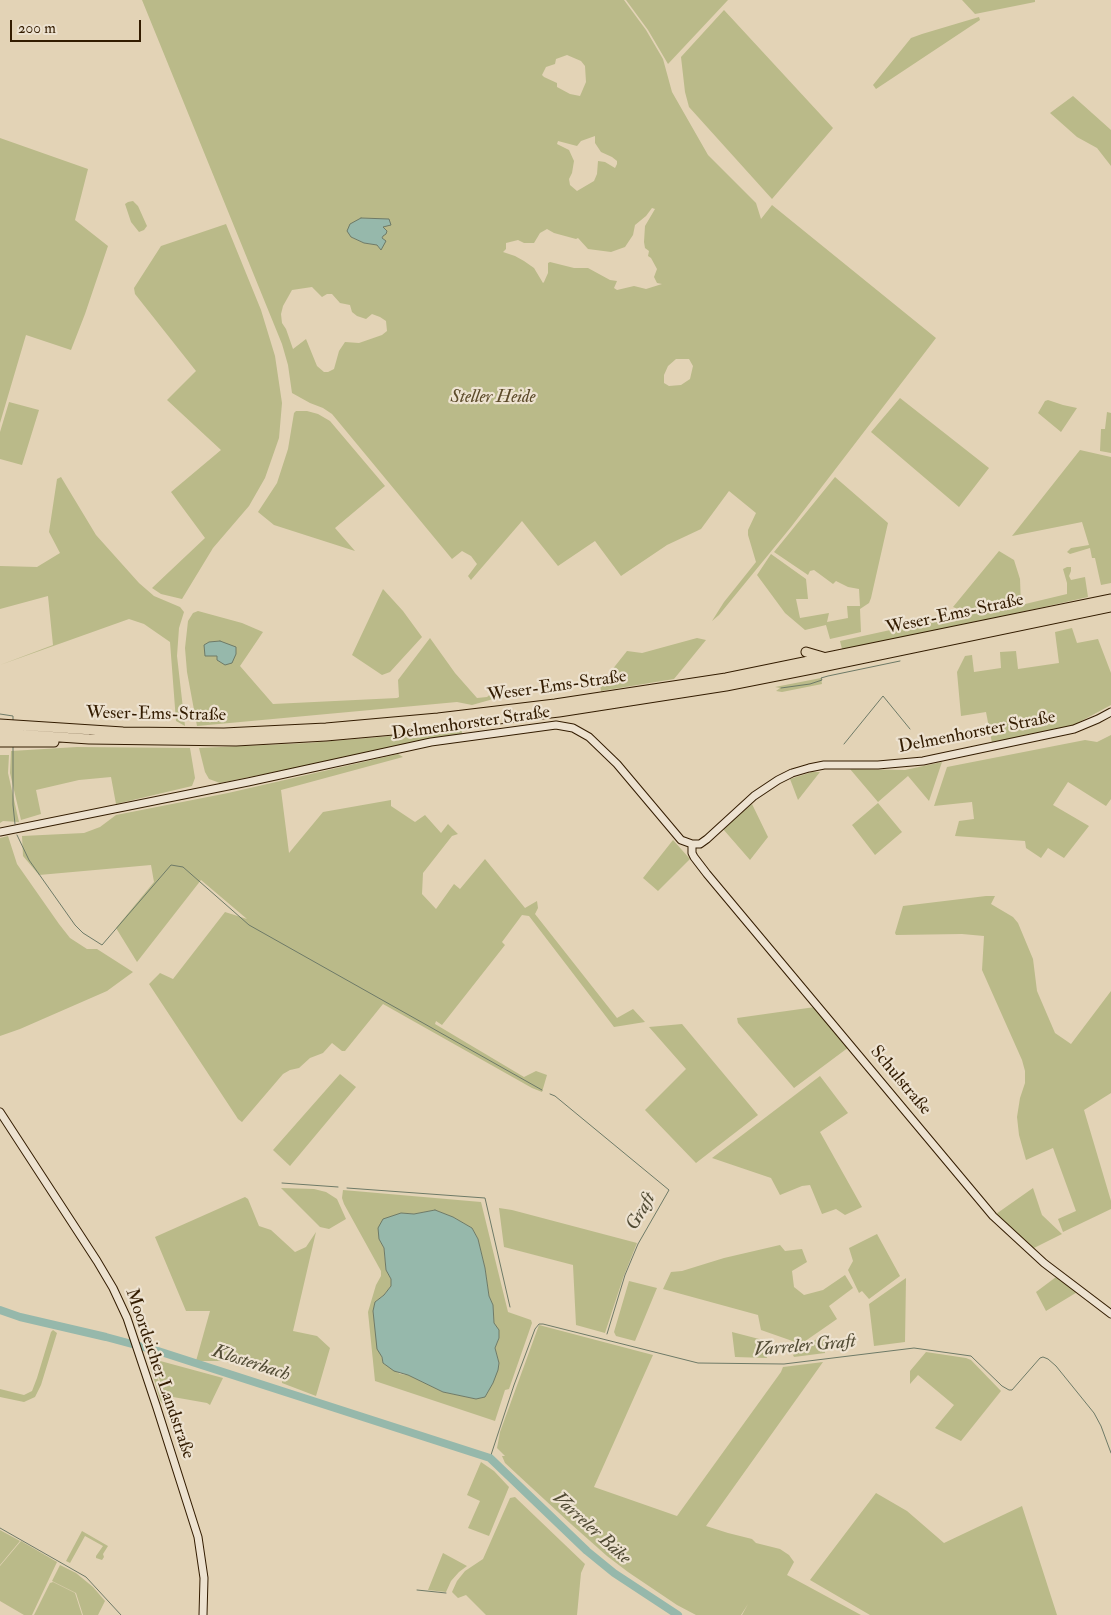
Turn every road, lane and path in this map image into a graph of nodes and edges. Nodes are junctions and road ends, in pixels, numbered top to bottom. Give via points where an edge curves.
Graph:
1 (1111, 599) edge
2 (1111, 607) edge
3 (806, 652) dead end
4 (826, 658) junction
5 (680, 678) dead end
6 (667, 688) junction
7 (1111, 712) edge
8 (8, 734) edge
9 (0, 832) edge
10 (692, 844) junction
11 (0, 1112) edge
12 (1111, 1314) edge
13 (203, 1615) edge

1 - 4 highway, Weser-Ems-Straße
2 - 8 highway, Weser-Ems-Straße via 681,694 438,726 283,739 88,739 83,742
3 - 4 highway
4 - 6 highway, Weser-Ems-Straße
5 - 6 highway
6 - 8 highway, Weser-Ems-Straße via 456,716 308,729 224,733 94,731
7 - 10 street, Delmenhorster Straße via 1074,729 923,761 809,768 765,787 707,839 700,844
9 - 10 street, Delmenhorster Straße via 431,742 556,725 574,728 590,737 617,764 675,834
10 - 12 street, Schulstraße via 692,853 707,874 993,1216 1044,1263
11 - 13 street, Moordeicher Landstraße via 105,1274 135,1339 198,1537 204,1578

